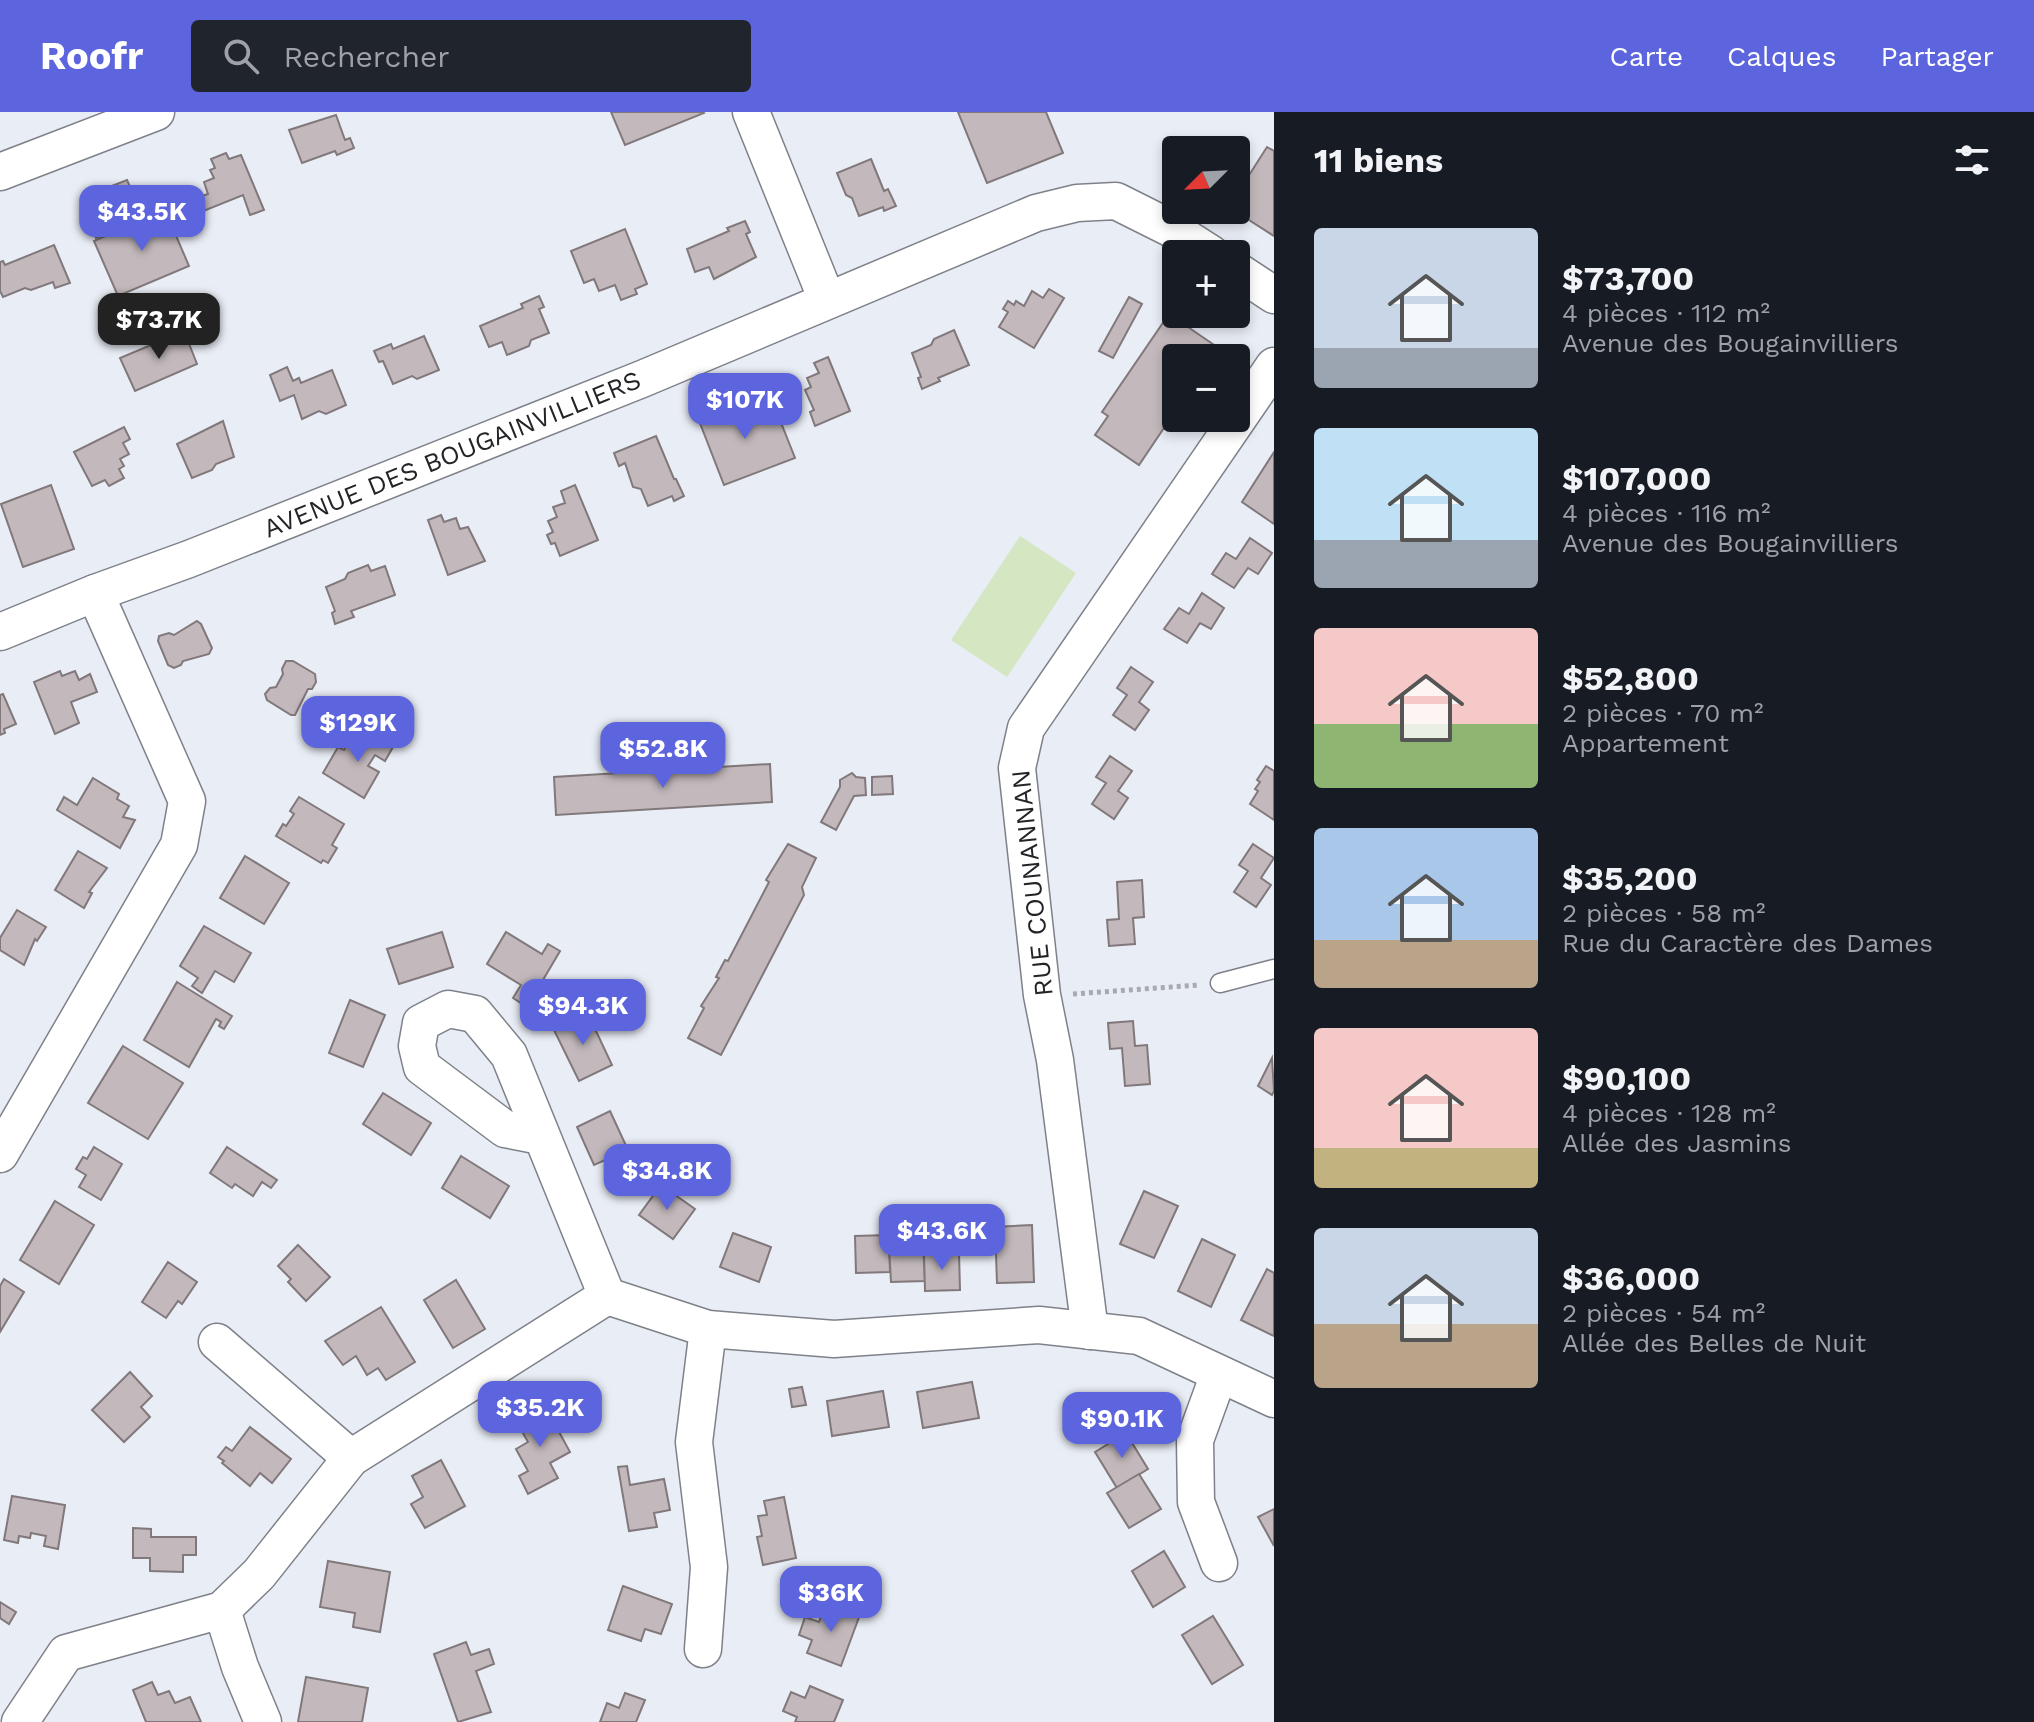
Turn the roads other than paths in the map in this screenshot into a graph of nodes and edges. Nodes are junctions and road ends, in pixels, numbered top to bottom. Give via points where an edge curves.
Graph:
1 (156, 112) edge
2 (751, 112) edge
3 (0, 172) edge
4 (1189, 240) edge
5 (1250, 279) edge
6 (1274, 295) edge
7 (827, 300) junction
8 (1274, 366) edge
9 (95, 593) junction
10 (0, 632) edge
11 (1274, 969) edge
12 (1220, 983) road end
13 (541, 1136) dead end
14 (0, 1154) edge
15 (607, 1296) junction
16 (708, 1329) junction
17 (1090, 1331) junction
18 (217, 1342) dead end
19 (1219, 1374) junction
20 (1274, 1399) edge
21 (351, 1458) junction
22 (1219, 1563) dead end
23 (222, 1610) junction
24 (703, 1649) dead end
25 (20, 1722) edge
26 (263, 1722) edge

1 - 3 street
2 - 7 street
4 - 7 street, AVENUE DES BOUGAINVILLIERS via 1116,201 1077,203 1036,213
5 - 6 street
7 - 9 street, AVENUE DES BOUGAINVILLIERS via 642,379
8 - 17 street, RUE COUNANNAN via 1026,728 1017,768 1042,995
9 - 10 street, AVENUE DES BOUGAINVILLIERS
9 - 14 street via 187,801 179,845
11 - 12 lane
13 - 15 street
15 - 16 street
15 - 21 street
16 - 17 street via 834,1339 1039,1325
16 - 24 street via 694,1442 709,1567
17 - 19 street via 1139,1336
18 - 21 street
19 - 20 street
19 - 22 street via 1195,1440 1196,1502
21 - 23 street via 259,1574
23 - 25 street via 66,1653
23 - 26 street

